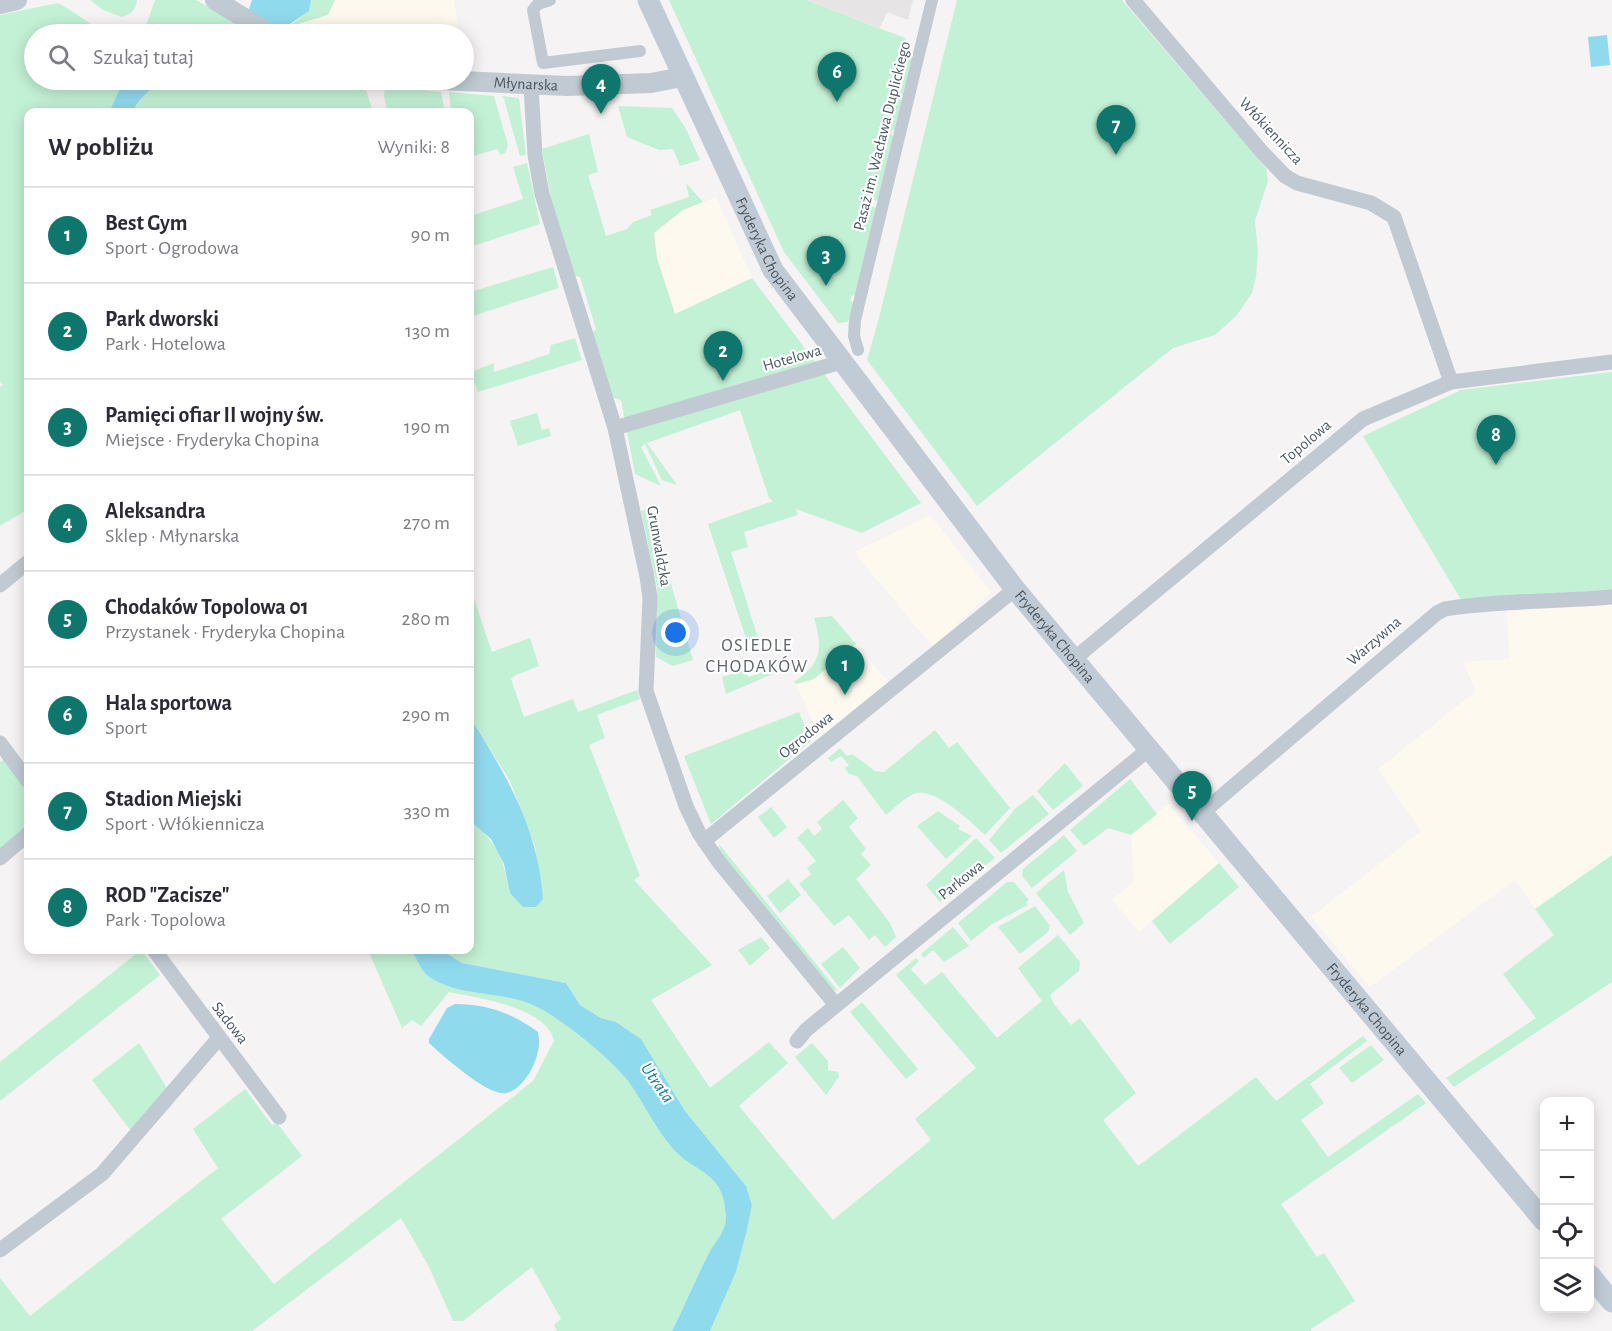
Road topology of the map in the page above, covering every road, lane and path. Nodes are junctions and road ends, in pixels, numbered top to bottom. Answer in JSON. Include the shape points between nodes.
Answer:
{"nodes":[{"id":1,"x":17,"y":0,"type":"edge"},
{"id":2,"x":214,"y":0,"type":"edge"},
{"id":3,"x":550,"y":0,"type":"edge"},
{"id":4,"x":648,"y":0,"type":"edge"},
{"id":5,"x":932,"y":0,"type":"edge"},
{"id":6,"x":1133,"y":0,"type":"edge"},
{"id":7,"x":0,"y":4,"type":"edge"},
{"id":8,"x":254,"y":24,"type":"edge"},
{"id":9,"x":640,"y":51,"type":"dead end"},
{"id":10,"x":682,"y":77,"type":"junction"},
{"id":11,"x":474,"y":82,"type":"edge"},
{"id":12,"x":531,"y":86,"type":"junction"},
{"id":13,"x":850,"y":356,"type":"junction"},
{"id":14,"x":1612,"y":362,"type":"edge"},
{"id":15,"x":1451,"y":382,"type":"junction"},
{"id":16,"x":615,"y":428,"type":"junction"},
{"id":17,"x":24,"y":565,"type":"edge"},
{"id":18,"x":0,"y":585,"type":"edge"},
{"id":19,"x":1015,"y":589,"type":"junction"},
{"id":20,"x":1612,"y":597,"type":"edge"},
{"id":21,"x":1074,"y":659,"type":"junction"},
{"id":22,"x":0,"y":743,"type":"edge"},
{"id":23,"x":1149,"y":749,"type":"junction"},
{"id":24,"x":24,"y":776,"type":"edge"},
{"id":25,"x":1203,"y":813,"type":"junction"},
{"id":26,"x":24,"y":837,"type":"edge"},
{"id":27,"x":704,"y":841,"type":"junction"},
{"id":28,"x":0,"y":858,"type":"edge"},
{"id":29,"x":157,"y":954,"type":"edge"},
{"id":30,"x":836,"y":1005,"type":"junction"},
{"id":31,"x":219,"y":1038,"type":"junction"},
{"id":32,"x":797,"y":1041,"type":"dead end"},
{"id":33,"x":279,"y":1117,"type":"dead end"},
{"id":34,"x":1540,"y":1215,"type":"edge"},
{"id":35,"x":0,"y":1250,"type":"edge"},
{"id":36,"x":1594,"y":1280,"type":"edge"},
{"id":37,"x":1612,"y":1302,"type":"edge"}],
"edges":[{"from":1,"to":7,"type":"street"},
{"from":2,"to":8,"type":"street"},
{"from":3,"to":9,"type":"street","via":[[533,10],[543,63]]},
{"from":4,"to":10,"type":"main road","name":"Fryderyka Chopina"},
{"from":5,"to":13,"type":"street","name":"Pasaż im. Wacława Duplickiego","via":[[855,320]]},
{"from":6,"to":15,"type":"street","name":"Włókiennicza","via":[[1285,176],[1297,183],[1371,203],[1394,217]]},
{"from":10,"to":12,"type":"street","name":"Młynarska","via":[[651,83]]},
{"from":10,"to":13,"type":"main road","name":"Fryderyka Chopina","via":[[765,258]]},
{"from":11,"to":12,"type":"street","name":"Młynarska"},
{"from":12,"to":16,"type":"street","name":"Grunwaldzka","via":[[542,194]]},
{"from":13,"to":16,"type":"street","name":"Hotelowa"},
{"from":13,"to":19,"type":"main road","name":"Fryderyka Chopina"},
{"from":14,"to":15,"type":"street","name":"Topolowa"},
{"from":15,"to":21,"type":"street","name":"Topolowa","via":[[1355,424]]},
{"from":16,"to":27,"type":"street","name":"Grunwaldzka","via":[[649,588],[646,691],[686,806]]},
{"from":17,"to":18,"type":"street"},
{"from":19,"to":21,"type":"main road","name":"Fryderyka Chopina"},
{"from":19,"to":27,"type":"street","name":"Ogrodowa"},
{"from":20,"to":25,"type":"street","name":"Warzywna","via":[[1528,604],[1498,601],[1437,613]]},
{"from":21,"to":23,"type":"main road","name":"Fryderyka Chopina"},
{"from":22,"to":24,"type":"street"},
{"from":23,"to":25,"type":"main road","name":"Fryderyka Chopina"},
{"from":23,"to":30,"type":"street","name":"Parkowa"},
{"from":25,"to":34,"type":"main road","name":"Fryderyka Chopina"},
{"from":26,"to":28,"type":"street"},
{"from":27,"to":30,"type":"street","name":"Grunwaldzka"},
{"from":29,"to":31,"type":"street","name":"Sadowa"},
{"from":30,"to":32,"type":"street","name":"Parkowa"},
{"from":31,"to":33,"type":"street","name":"Sadowa"},
{"from":31,"to":35,"type":"street","via":[[102,1174]]},
{"from":36,"to":37,"type":"main road"}]}
